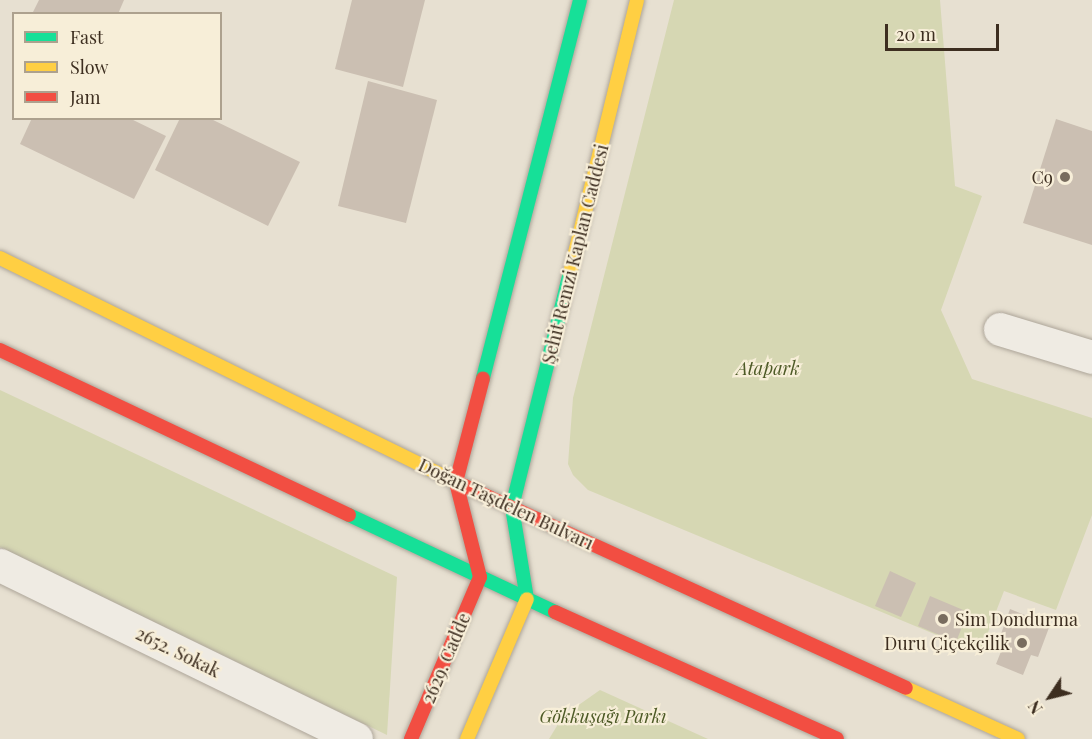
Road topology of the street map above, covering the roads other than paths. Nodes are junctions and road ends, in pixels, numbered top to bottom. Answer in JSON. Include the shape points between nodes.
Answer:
{"nodes":[{"id":1,"x":580,"y":0,"type":"edge"},
{"id":2,"x":637,"y":0,"type":"edge"},
{"id":3,"x":0,"y":258,"type":"edge"},
{"id":4,"x":1000,"y":329,"type":"dead end"},
{"id":5,"x":0,"y":350,"type":"edge"},
{"id":6,"x":1092,"y":357,"type":"edge"},
{"id":7,"x":456,"y":482,"type":"junction"},
{"id":8,"x":512,"y":507,"type":"junction"},
{"id":9,"x":0,"y":565,"type":"edge"},
{"id":10,"x":480,"y":577,"type":"junction"},
{"id":11,"x":527,"y":599,"type":"junction"},
{"id":12,"x":356,"y":739,"type":"edge"},
{"id":13,"x":411,"y":739,"type":"edge"},
{"id":14,"x":467,"y":739,"type":"edge"},
{"id":15,"x":837,"y":739,"type":"edge"},
{"id":16,"x":1018,"y":739,"type":"edge"}],
"edges":[{"from":1,"to":7,"type":"main road"},
{"from":2,"to":8,"type":"main road","name":"Şehit Remzi Kaplan Caddesi"},
{"from":3,"to":7,"type":"main road","name":"Doğan Taşdelen Bulvarı"},
{"from":4,"to":6,"type":"street"},
{"from":5,"to":10,"type":"main road"},
{"from":7,"to":8,"type":"main road","name":"Doğan Taşdelen Bulvarı"},
{"from":7,"to":10,"type":"main road"},
{"from":8,"to":11,"type":"main road"},
{"from":8,"to":16,"type":"main road","name":"Doğan Taşdelen Bulvarı"},
{"from":9,"to":12,"type":"street","name":"2652. Sokak"},
{"from":10,"to":11,"type":"main road"},
{"from":10,"to":13,"type":"main road","name":"2629. Cadde"},
{"from":11,"to":14,"type":"main road"},
{"from":11,"to":15,"type":"main road"}]}
